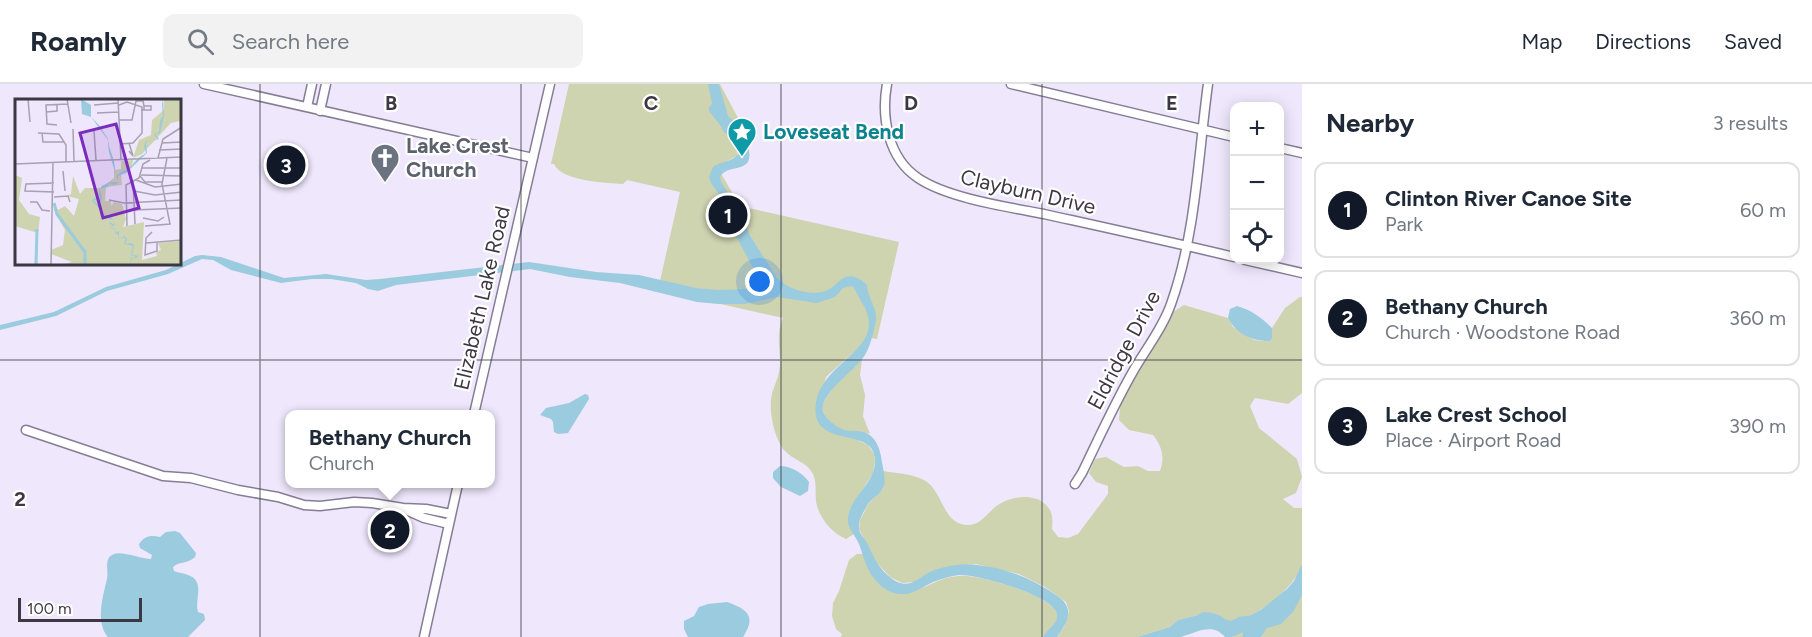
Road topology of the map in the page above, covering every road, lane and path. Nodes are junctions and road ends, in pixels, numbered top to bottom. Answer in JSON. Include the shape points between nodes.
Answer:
{"nodes":[{"id":1,"x":204,"y":84,"type":"edge"},
{"id":2,"x":312,"y":84,"type":"edge"},
{"id":3,"x":326,"y":84,"type":"edge"},
{"id":4,"x":550,"y":84,"type":"edge"},
{"id":5,"x":887,"y":84,"type":"edge"},
{"id":6,"x":1011,"y":84,"type":"edge"},
{"id":7,"x":1208,"y":84,"type":"edge"},
{"id":8,"x":1037,"y":87,"type":"edge"},
{"id":9,"x":307,"y":107,"type":"junction"},
{"id":10,"x":320,"y":111,"type":"junction"},
{"id":11,"x":1202,"y":129,"type":"junction"},
{"id":12,"x":1230,"y":136,"type":"edge"},
{"id":13,"x":1284,"y":149,"type":"edge"},
{"id":14,"x":1302,"y":153,"type":"edge"},
{"id":15,"x":533,"y":158,"type":"junction"},
{"id":16,"x":1186,"y":246,"type":"junction"},
{"id":17,"x":1230,"y":256,"type":"edge"},
{"id":18,"x":1263,"y":264,"type":"edge"},
{"id":19,"x":1302,"y":273,"type":"edge"},
{"id":20,"x":475,"y":410,"type":"edge"},
{"id":21,"x":26,"y":430,"type":"dead end"},
{"id":22,"x":1075,"y":484,"type":"dead end"},
{"id":23,"x":457,"y":488,"type":"edge"},
{"id":24,"x":450,"y":519,"type":"junction"},
{"id":25,"x":424,"y":637,"type":"edge"}],
"edges":[{"from":1,"to":9,"type":"street"},
{"from":2,"to":9,"type":"street"},
{"from":3,"to":10,"type":"street"},
{"from":4,"to":15,"type":"street","name":"Elizabeth Lake Road"},
{"from":5,"to":16,"type":"street","name":"Clayburn Drive","via":[[885,114],[893,149],[916,177],[936,188]]},
{"from":6,"to":8,"type":"street"},
{"from":7,"to":11,"type":"street","name":"Eldridge Drive"},
{"from":8,"to":11,"type":"street"},
{"from":9,"to":10,"type":"street"},
{"from":10,"to":15,"type":"street"},
{"from":11,"to":12,"type":"street"},
{"from":11,"to":16,"type":"street","name":"Eldridge Drive"},
{"from":13,"to":14,"type":"street"},
{"from":15,"to":20,"type":"street","name":"Elizabeth Lake Road"},
{"from":16,"to":17,"type":"street","name":"Clayburn Drive"},
{"from":16,"to":22,"type":"street","name":"Eldridge Drive","via":[[1167,315]]},
{"from":18,"to":19,"type":"street"},
{"from":21,"to":24,"type":"street","via":[[163,476],[191,478],[304,505],[389,505],[424,518]]},
{"from":23,"to":24,"type":"street"},
{"from":24,"to":25,"type":"street"}]}
